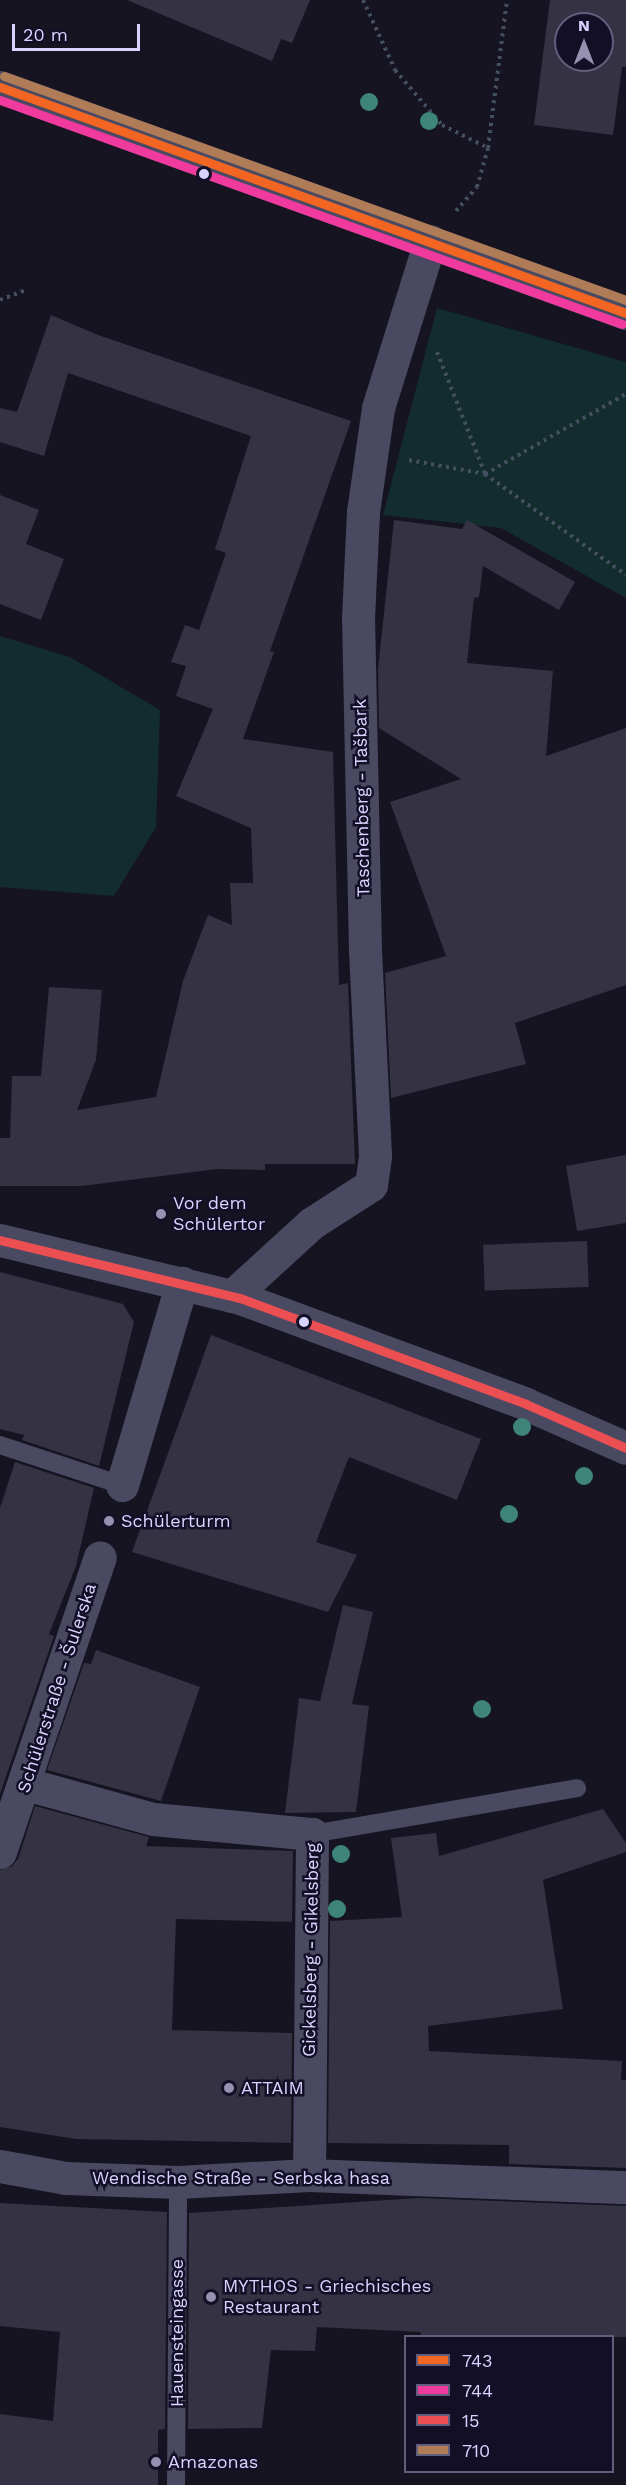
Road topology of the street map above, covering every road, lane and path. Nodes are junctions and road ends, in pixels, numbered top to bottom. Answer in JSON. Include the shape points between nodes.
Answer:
{"nodes":[{"id":1,"x":363,"y":0,"type":"edge"},
{"id":2,"x":507,"y":0,"type":"edge"},
{"id":3,"x":0,"y":87,"type":"edge"},
{"id":4,"x":488,"y":148,"type":"junction"},
{"id":5,"x":430,"y":242,"type":"junction"},
{"id":6,"x":24,"y":291,"type":"dead end"},
{"id":7,"x":0,"y":300,"type":"edge"},
{"id":8,"x":626,"y":313,"type":"edge"},
{"id":9,"x":434,"y":345,"type":"dead end"},
{"id":10,"x":626,"y":394,"type":"edge"},
{"id":11,"x":369,"y":455,"type":"junction"},
{"id":12,"x":485,"y":474,"type":"junction"},
{"id":13,"x":626,"y":575,"type":"edge"},
{"id":14,"x":0,"y":1240,"type":"edge"},
{"id":15,"x":182,"y":1283,"type":"junction"},
{"id":16,"x":232,"y":1296,"type":"junction"},
{"id":17,"x":0,"y":1445,"type":"edge"},
{"id":18,"x":626,"y":1448,"type":"edge"},
{"id":19,"x":120,"y":1491,"type":"joint"},
{"id":20,"x":100,"y":1557,"type":"dead end"},
{"id":21,"x":577,"y":1788,"type":"dead end"},
{"id":22,"x":15,"y":1796,"type":"edge"},
{"id":23,"x":312,"y":1834,"type":"junction"},
{"id":24,"x":0,"y":1852,"type":"edge"},
{"id":25,"x":0,"y":2166,"type":"edge"},
{"id":26,"x":309,"y":2175,"type":"junction"},
{"id":27,"x":178,"y":2182,"type":"junction"},
{"id":28,"x":626,"y":2187,"type":"edge"},
{"id":29,"x":176,"y":2485,"type":"edge"}],
"edges":[{"from":1,"to":4,"type":"path","via":[[395,70],[442,125]]},
{"from":2,"to":4,"type":"path"},
{"from":3,"to":5,"type":"street"},
{"from":4,"to":5,"type":"path","via":[[477,188]]},
{"from":5,"to":8,"type":"street"},
{"from":5,"to":11,"type":"street","name":"Taschenberg - Tašbark","via":[[381,397]]},
{"from":6,"to":7,"type":"path"},
{"from":9,"to":12,"type":"path"},
{"from":10,"to":12,"type":"path"},
{"from":11,"to":12,"type":"path"},
{"from":11,"to":16,"type":"street","name":"Taschenberg - Tašbark","via":[[358,618],[365,950],[375,1155],[371,1185],[312,1223]]},
{"from":12,"to":13,"type":"path"},
{"from":14,"to":15,"type":"street"},
{"from":15,"to":16,"type":"street"},
{"from":15,"to":19,"type":"street"},
{"from":16,"to":18,"type":"street","via":[[526,1404]]},
{"from":17,"to":19,"type":"lane"},
{"from":20,"to":22,"type":"street","name":"Schülerstraße - Šulerska"},
{"from":21,"to":23,"type":"lane","name":"Gickelsberg - Gikelsberg"},
{"from":22,"to":23,"type":"street","name":"Gickelsberg - Gikelsberg","via":[[153,1819]]},
{"from":22,"to":24,"type":"street","name":"Schülerstraße - Šulerska"},
{"from":23,"to":26,"type":"street","name":"Gickelsberg - Gikelsberg"},
{"from":25,"to":27,"type":"street","name":"Wendische Straße - Serbska hasa","via":[[66,2178]]},
{"from":26,"to":27,"type":"street","name":"Wendische Straße - Serbska hasa"},
{"from":26,"to":28,"type":"street","name":"Wendische Straße - Serbska hasa"},
{"from":27,"to":29,"type":"lane","name":"Hauensteingasse"}]}
